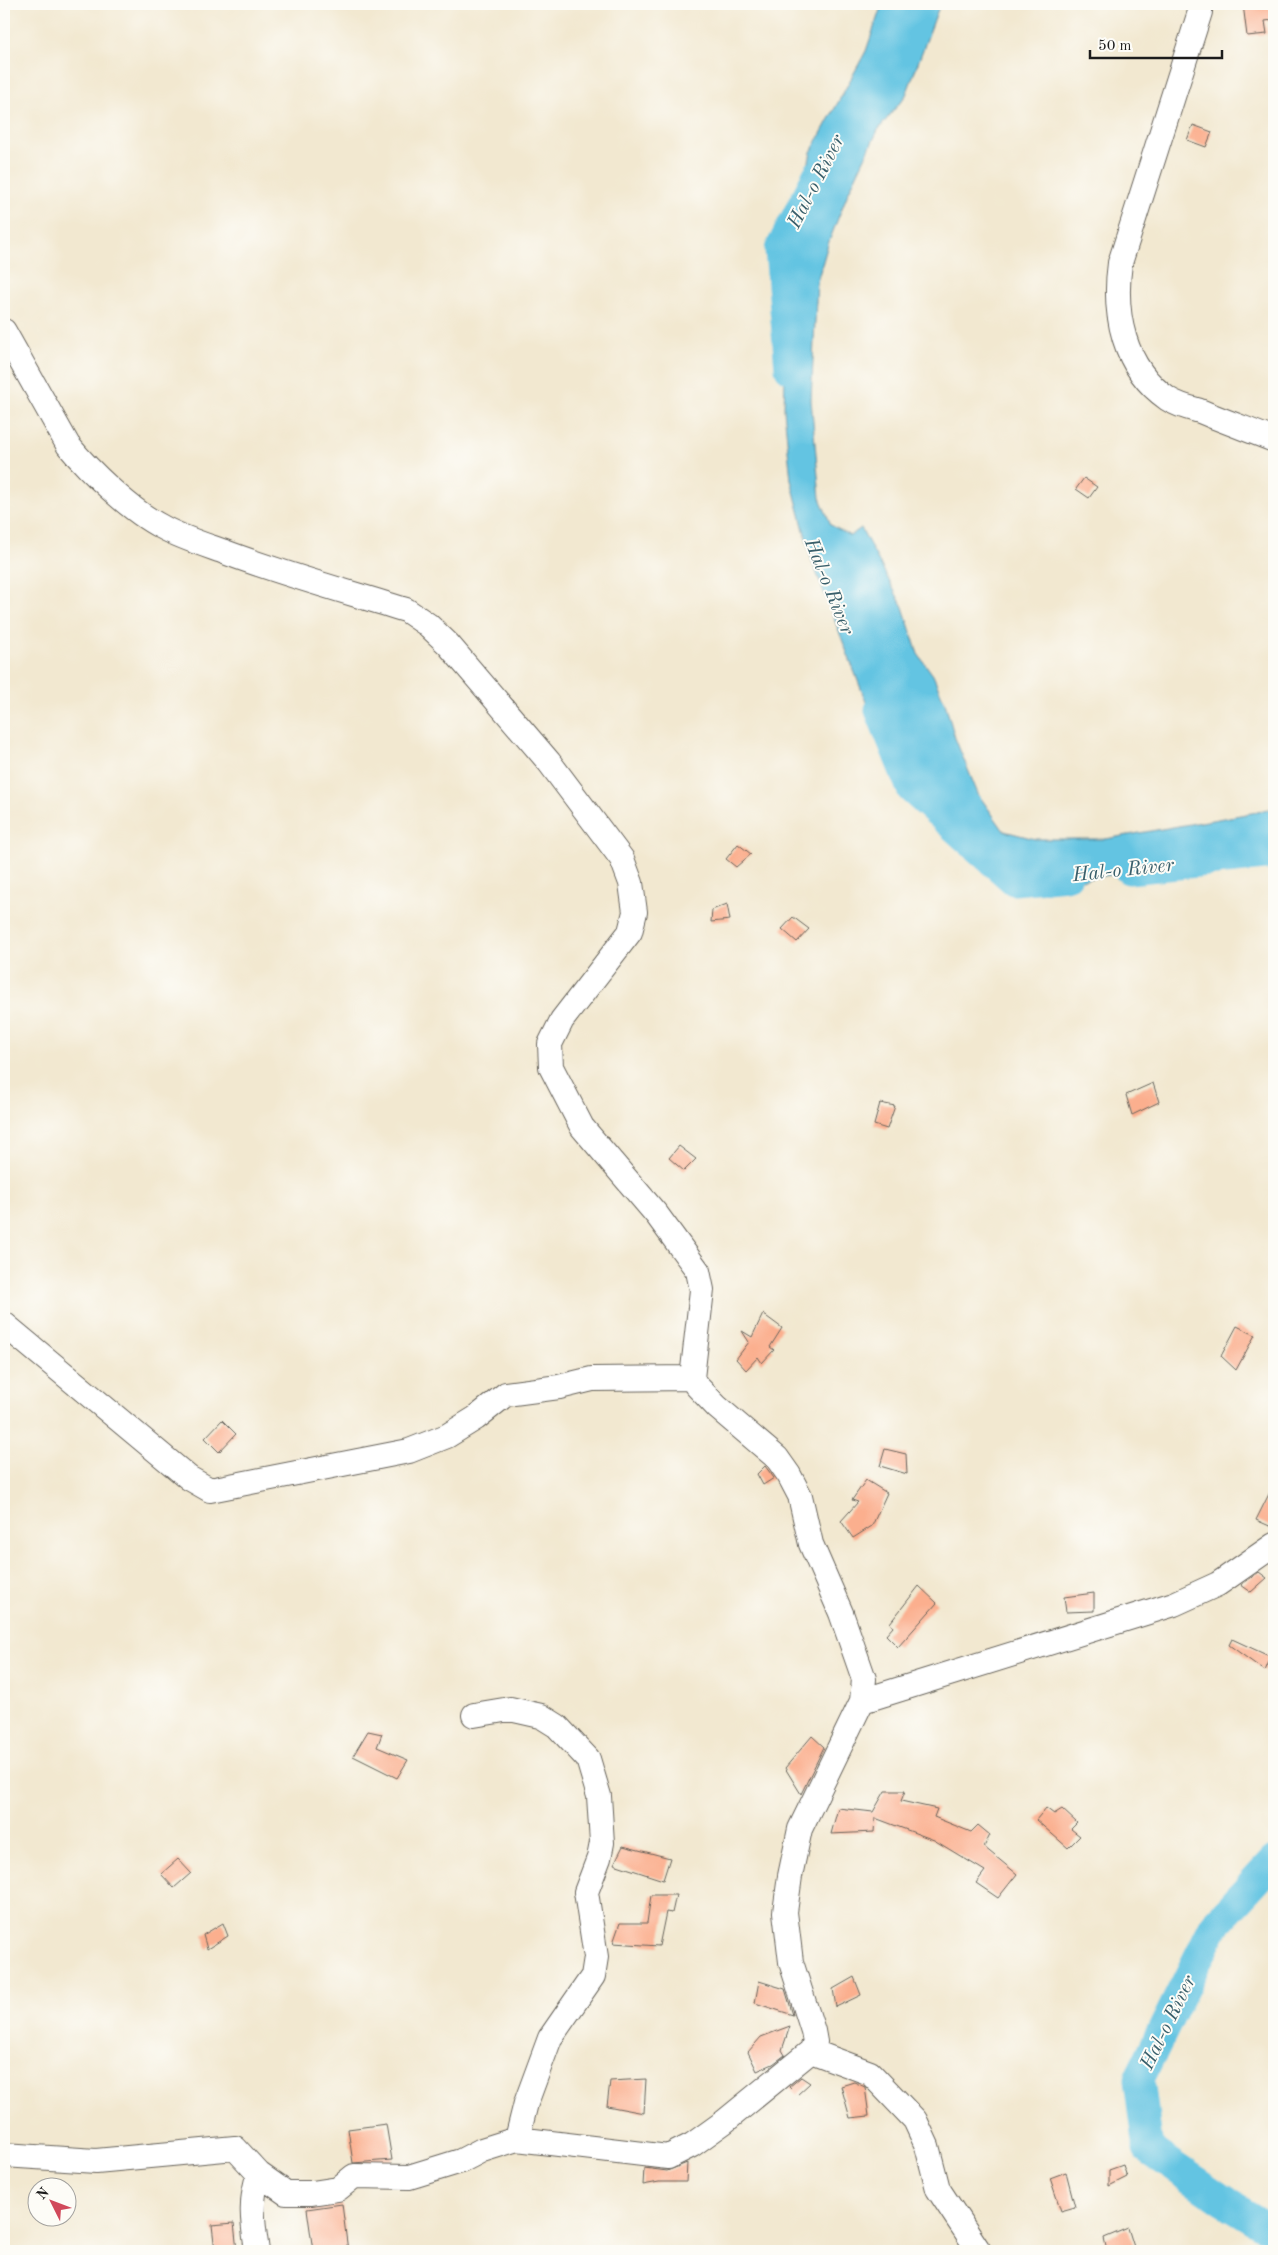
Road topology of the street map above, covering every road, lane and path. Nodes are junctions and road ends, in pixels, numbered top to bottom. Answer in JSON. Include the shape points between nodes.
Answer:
{"nodes":[{"id":1,"x":1200,"y":4,"type":"edge"},
{"id":2,"x":4,"y":331,"type":"edge"},
{"id":3,"x":1274,"y":440,"type":"edge"},
{"id":4,"x":4,"y":1324,"type":"edge"},
{"id":5,"x":692,"y":1378,"type":"junction"},
{"id":6,"x":1274,"y":1545,"type":"edge"},
{"id":7,"x":862,"y":1701,"type":"junction"},
{"id":8,"x":474,"y":1715,"type":"dead end"},
{"id":9,"x":811,"y":2051,"type":"junction"},
{"id":10,"x":517,"y":2140,"type":"junction"},
{"id":11,"x":4,"y":2155,"type":"edge"},
{"id":12,"x":258,"y":2174,"type":"junction"},
{"id":13,"x":257,"y":2251,"type":"edge"},
{"id":14,"x":979,"y":2251,"type":"edge"}],
"edges":[{"from":1,"to":3,"type":"street","via":[[1120,263],[1118,308],[1134,364],[1152,386],[1169,400]]},
{"from":2,"to":5,"type":"street","via":[[68,445],[138,511],[162,528],[248,561],[406,610],[428,625],[544,755],[622,860],[631,883],[636,912],[630,932],[562,1020],[550,1044],[551,1066],[582,1127],[698,1271],[702,1290]]},
{"from":4,"to":5,"type":"street","via":[[189,1478],[210,1490],[409,1451],[447,1436],[506,1394],[592,1379]]},
{"from":5,"to":7,"type":"street","via":[[717,1406],[777,1458],[789,1475],[800,1496],[811,1544],[841,1613],[864,1679]]},
{"from":6,"to":7,"type":"street","via":[[1218,1584],[1174,1604]]},
{"from":7,"to":9,"type":"street","via":[[800,1829],[790,1876],[785,1912],[791,1962],[813,2031],[815,2042]]},
{"from":8,"to":10,"type":"street","via":[[510,1709],[541,1716],[557,1726],[588,1759],[599,1796],[602,1843],[586,1892],[596,1956],[593,1976],[550,2038],[526,2104]]},
{"from":9,"to":10,"type":"street","via":[[724,2122],[692,2145],[668,2157]]},
{"from":9,"to":14,"type":"street","via":[[870,2073],[915,2120],[927,2146],[938,2190]]},
{"from":10,"to":12,"type":"street","via":[[409,2177],[354,2176],[338,2189],[312,2193],[286,2193]]},
{"from":11,"to":12,"type":"street","via":[[96,2161],[234,2148]]},
{"from":12,"to":13,"type":"street","via":[[252,2192],[251,2213]]}]}
